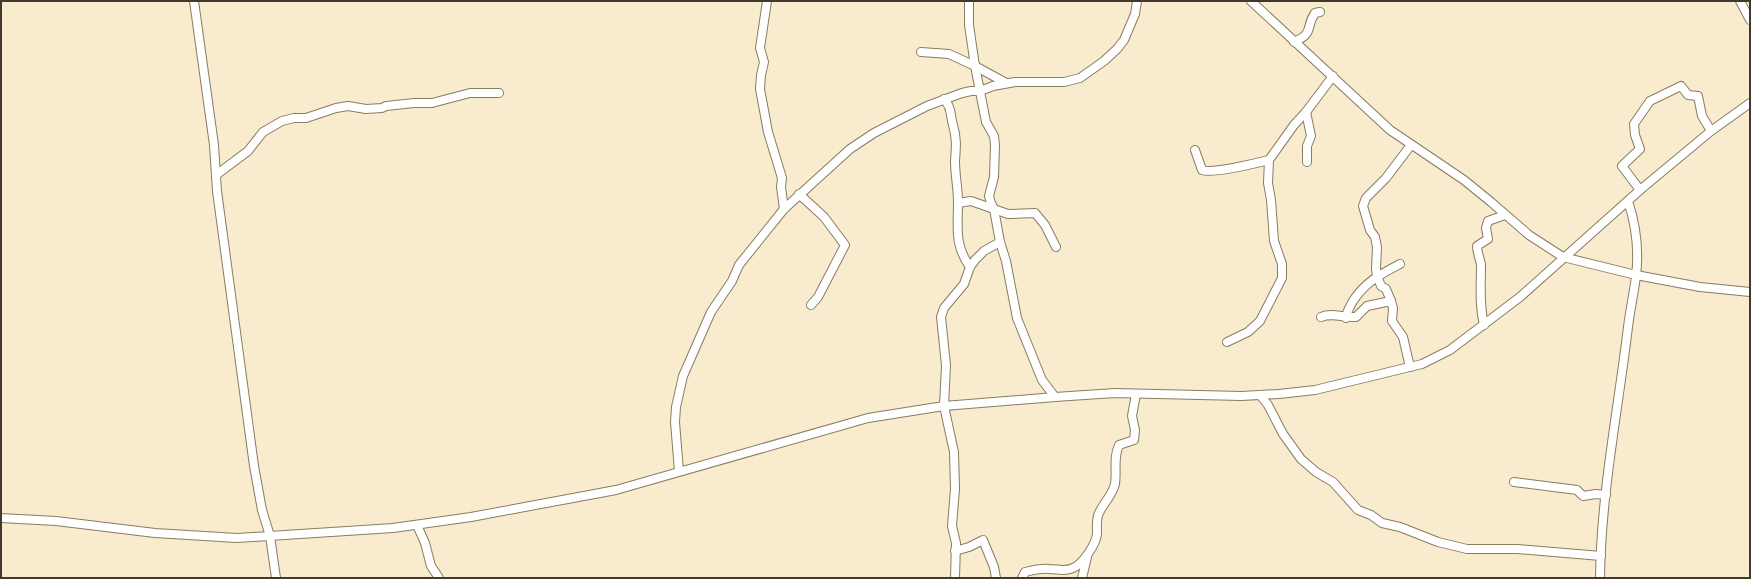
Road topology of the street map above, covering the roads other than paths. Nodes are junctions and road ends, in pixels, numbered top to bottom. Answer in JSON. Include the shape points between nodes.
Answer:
{"nodes":[{"id":1,"x":194,"y":1,"type":"edge"},
{"id":2,"x":767,"y":1,"type":"edge"},
{"id":3,"x":968,"y":1,"type":"edge"},
{"id":4,"x":1137,"y":1,"type":"edge"},
{"id":5,"x":1250,"y":1,"type":"edge"},
{"id":6,"x":1740,"y":1,"type":"edge"},
{"id":7,"x":1320,"y":12,"type":"dead end"},
{"id":8,"x":1750,"y":20,"type":"edge"},
{"id":9,"x":1294,"y":42,"type":"junction"},
{"id":10,"x":921,"y":52,"type":"dead end"},
{"id":11,"x":975,"y":66,"type":"junction"},
{"id":12,"x":1333,"y":76,"type":"junction"},
{"id":13,"x":1006,"y":84,"type":"junction"},
{"id":14,"x":980,"y":91,"type":"junction"},
{"id":15,"x":499,"y":93,"type":"dead end"},
{"id":16,"x":944,"y":99,"type":"junction"},
{"id":17,"x":1750,"y":103,"type":"edge"},
{"id":18,"x":1306,"y":112,"type":"junction"},
{"id":19,"x":1711,"y":130,"type":"junction"},
{"id":20,"x":1411,"y":145,"type":"junction"},
{"id":21,"x":1194,"y":150,"type":"dead end"},
{"id":22,"x":1269,"y":160,"type":"junction"},
{"id":23,"x":1307,"y":162,"type":"dead end"},
{"id":24,"x":216,"y":175,"type":"junction"},
{"id":25,"x":1640,"y":190,"type":"junction"},
{"id":26,"x":799,"y":194,"type":"junction"},
{"id":27,"x":1628,"y":201,"type":"junction"},
{"id":28,"x":958,"y":203,"type":"junction"},
{"id":29,"x":784,"y":209,"type":"junction"},
{"id":30,"x":994,"y":209,"type":"junction"},
{"id":31,"x":1505,"y":215,"type":"junction"},
{"id":32,"x":1000,"y":242,"type":"junction"},
{"id":33,"x":1056,"y":247,"type":"dead end"},
{"id":34,"x":1563,"y":257,"type":"junction"},
{"id":35,"x":1400,"y":264,"type":"dead end"},
{"id":36,"x":970,"y":267,"type":"junction"},
{"id":37,"x":1636,"y":275,"type":"junction"},
{"id":38,"x":1377,"y":276,"type":"junction"},
{"id":39,"x":1750,"y":292,"type":"edge"},
{"id":40,"x":1391,"y":301,"type":"junction"},
{"id":41,"x":811,"y":305,"type":"dead end"},
{"id":42,"x":1321,"y":317,"type":"dead end"},
{"id":43,"x":1346,"y":318,"type":"junction"},
{"id":44,"x":1484,"y":325,"type":"junction"},
{"id":45,"x":1227,"y":342,"type":"dead end"},
{"id":46,"x":1410,"y":367,"type":"junction"},
{"id":47,"x":1136,"y":394,"type":"junction"},
{"id":48,"x":1260,"y":395,"type":"junction"},
{"id":49,"x":1055,"y":397,"type":"junction"},
{"id":50,"x":944,"y":406,"type":"junction"},
{"id":51,"x":679,"y":471,"type":"junction"},
{"id":52,"x":1514,"y":482,"type":"dead end"},
{"id":53,"x":1606,"y":495,"type":"junction"},
{"id":54,"x":1,"y":518,"type":"edge"},
{"id":55,"x":417,"y":525,"type":"junction"},
{"id":56,"x":270,"y":536,"type":"junction"},
{"id":57,"x":955,"y":551,"type":"junction"},
{"id":58,"x":1088,"y":552,"type":"junction"},
{"id":59,"x":1601,"y":556,"type":"junction"},
{"id":60,"x":276,"y":578,"type":"edge"},
{"id":61,"x":439,"y":578,"type":"edge"},
{"id":62,"x":955,"y":578,"type":"edge"},
{"id":63,"x":996,"y":578,"type":"edge"},
{"id":64,"x":1022,"y":578,"type":"edge"},
{"id":65,"x":1082,"y":578,"type":"edge"},
{"id":66,"x":1600,"y":578,"type":"edge"}],
"edges":[{"from":1,"to":24,"type":"street"},
{"from":2,"to":29,"type":"street","via":[[760,48],[764,62],[760,89],[768,132],[782,178]]},
{"from":3,"to":11,"type":"street"},
{"from":4,"to":13,"type":"street","via":[[1135,14],[1117,50],[1080,78],[1064,82]]},
{"from":5,"to":9,"type":"street"},
{"from":6,"to":8,"type":"street"},
{"from":7,"to":9,"type":"street","via":[[1315,13],[1304,38]]},
{"from":9,"to":12,"type":"street"},
{"from":10,"to":11,"type":"street","via":[[949,54]]},
{"from":11,"to":13,"type":"street"},
{"from":11,"to":14,"type":"street"},
{"from":12,"to":18,"type":"street"},
{"from":12,"to":20,"type":"street","via":[[1390,130]]},
{"from":13,"to":14,"type":"street"},
{"from":14,"to":16,"type":"street"},
{"from":14,"to":30,"type":"street","via":[[986,122],[994,136],[994,177],[989,196]]},
{"from":15,"to":24,"type":"street","via":[[470,93],[432,103],[382,108],[348,106],[306,118],[282,121],[263,132],[248,151]]},
{"from":16,"to":26,"type":"street","via":[[863,140]]},
{"from":16,"to":28,"type":"street","via":[[950,108],[956,134]]},
{"from":17,"to":19,"type":"street"},
{"from":18,"to":22,"type":"street"},
{"from":18,"to":23,"type":"street","via":[[1311,136],[1307,146]]},
{"from":19,"to":25,"type":"street"},
{"from":19,"to":25,"type":"street","via":[[1702,116],[1698,96],[1688,95],[1681,86],[1650,101],[1634,124],[1640,149],[1622,166]]},
{"from":20,"to":31,"type":"street","via":[[1464,180]]},
{"from":20,"to":38,"type":"street","via":[[1364,202],[1370,230],[1377,246]]},
{"from":21,"to":22,"type":"street","via":[[1202,170],[1206,172]]},
{"from":22,"to":45,"type":"street","via":[[1268,183],[1274,241],[1282,264],[1282,278],[1260,321],[1248,332]]},
{"from":24,"to":56,"type":"street","via":[[254,466],[262,510]]},
{"from":25,"to":27,"type":"street"},
{"from":26,"to":29,"type":"street"},
{"from":26,"to":41,"type":"street","via":[[824,217],[845,245],[818,297]]},
{"from":27,"to":34,"type":"street"},
{"from":27,"to":37,"type":"street","via":[[1637,244]]},
{"from":28,"to":30,"type":"street","via":[[971,201]]},
{"from":28,"to":36,"type":"street","via":[[956,231]]},
{"from":29,"to":51,"type":"street","via":[[739,265],[732,281],[711,312],[683,376],[675,422],[680,458]]},
{"from":30,"to":32,"type":"street"},
{"from":30,"to":33,"type":"street","via":[[1008,214],[1035,213]]},
{"from":31,"to":34,"type":"street","via":[[1529,235]]},
{"from":31,"to":44,"type":"street","via":[[1488,221],[1488,238],[1477,246]]},
{"from":32,"to":36,"type":"street","via":[[984,251]]},
{"from":32,"to":49,"type":"street","via":[[1009,275],[1016,318],[1042,380]]},
{"from":34,"to":37,"type":"street"},
{"from":34,"to":44,"type":"street","via":[[1520,297]]},
{"from":35,"to":38,"type":"street"},
{"from":36,"to":50,"type":"street","via":[[964,284],[942,310],[946,374]]},
{"from":37,"to":39,"type":"street"},
{"from":37,"to":53,"type":"street"},
{"from":38,"to":40,"type":"street"},
{"from":38,"to":43,"type":"street","via":[[1360,290],[1347,311]]},
{"from":40,"to":43,"type":"street","via":[[1367,306],[1356,317]]},
{"from":40,"to":46,"type":"street","via":[[1392,321],[1403,337]]},
{"from":42,"to":43,"type":"street","via":[[1332,314]]},
{"from":44,"to":46,"type":"street","via":[[1435,358]]},
{"from":46,"to":48,"type":"street","via":[[1315,390]]},
{"from":47,"to":48,"type":"street"},
{"from":47,"to":49,"type":"street"},
{"from":47,"to":58,"type":"street","via":[[1132,416],[1134,440],[1119,445],[1115,453],[1114,484],[1109,499],[1099,513],[1097,535]]},
{"from":48,"to":59,"type":"street","via":[[1301,459],[1332,482],[1358,510],[1382,523],[1467,550],[1517,549]]},
{"from":49,"to":50,"type":"street"},
{"from":50,"to":51,"type":"street","via":[[868,418]]},
{"from":50,"to":57,"type":"street","via":[[954,452],[952,526]]},
{"from":51,"to":55,"type":"street","via":[[616,490]]},
{"from":52,"to":53,"type":"street","via":[[1577,490],[1583,496]]},
{"from":53,"to":59,"type":"street"},
{"from":54,"to":56,"type":"street","via":[[56,521],[177,535],[249,538]]},
{"from":55,"to":56,"type":"street"},
{"from":55,"to":61,"type":"street","via":[[431,566]]},
{"from":56,"to":60,"type":"street"},
{"from":57,"to":62,"type":"street"},
{"from":57,"to":63,"type":"street","via":[[983,540]]},
{"from":58,"to":64,"type":"street","via":[[1074,568],[1025,572]]},
{"from":58,"to":65,"type":"street"},
{"from":59,"to":66,"type":"street"}]}
